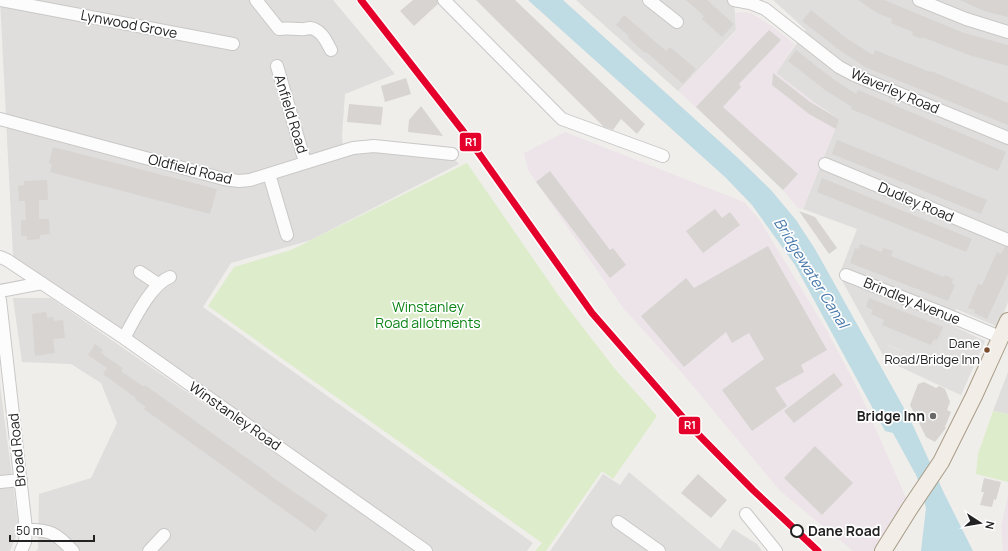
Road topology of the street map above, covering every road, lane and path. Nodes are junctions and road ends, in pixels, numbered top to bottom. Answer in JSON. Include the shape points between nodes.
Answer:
{"nodes":[{"id":1,"x":1,"y":0,"type":"edge"},
{"id":2,"x":256,"y":0,"type":"edge"},
{"id":3,"x":444,"y":0,"type":"edge"},
{"id":4,"x":649,"y":0,"type":"edge"},
{"id":5,"x":734,"y":0,"type":"edge"},
{"id":6,"x":919,"y":0,"type":"edge"},
{"id":7,"x":750,"y":2,"type":"edge"},
{"id":8,"x":677,"y":22,"type":"dead end"},
{"id":9,"x":1008,"y":32,"type":"edge"},
{"id":10,"x":233,"y":44,"type":"dead end"},
{"id":11,"x":331,"y":50,"type":"dead end"},
{"id":12,"x":277,"y":66,"type":"dead end"},
{"id":13,"x":0,"y":119,"type":"edge"},
{"id":14,"x":1008,"y":138,"type":"edge"},
{"id":15,"x":452,"y":154,"type":"dead end"},
{"id":16,"x":663,"y":156,"type":"dead end"},
{"id":17,"x":306,"y":162,"type":"junction"},
{"id":18,"x":825,"y":164,"type":"dead end"},
{"id":19,"x":269,"y":174,"type":"junction"},
{"id":20,"x":288,"y":235,"type":"dead end"},
{"id":21,"x":1008,"y":240,"type":"edge"},
{"id":22,"x":0,"y":257,"type":"edge"},
{"id":23,"x":140,"y":272,"type":"dead end"},
{"id":24,"x":846,"y":275,"type":"dead end"},
{"id":25,"x":170,"y":276,"type":"dead end"},
{"id":26,"x":42,"y":283,"type":"junction"},
{"id":27,"x":158,"y":284,"type":"junction"},
{"id":28,"x":0,"y":291,"type":"edge"},
{"id":29,"x":0,"y":300,"type":"edge"},
{"id":30,"x":1008,"y":321,"type":"edge"},
{"id":31,"x":1000,"y":337,"type":"junction"},
{"id":32,"x":124,"y":338,"type":"junction"},
{"id":33,"x":3,"y":344,"type":"edge"},
{"id":34,"x":21,"y":480,"type":"junction"},
{"id":35,"x":0,"y":482,"type":"edge"},
{"id":36,"x":746,"y":514,"type":"dead end"},
{"id":37,"x":618,"y":522,"type":"dead end"},
{"id":38,"x":26,"y":529,"type":"junction"},
{"id":39,"x":164,"y":535,"type":"dead end"},
{"id":40,"x":20,"y":551,"type":"edge"},
{"id":41,"x":73,"y":551,"type":"edge"},
{"id":42,"x":149,"y":551,"type":"edge"},
{"id":43,"x":426,"y":551,"type":"edge"},
{"id":44,"x":659,"y":551,"type":"edge"},
{"id":45,"x":776,"y":551,"type":"edge"},
{"id":46,"x":883,"y":551,"type":"edge"}],
"edges":[{"from":1,"to":10,"type":"street","name":"Lynwood Grove"},
{"from":2,"to":11,"type":"street","via":[[279,28],[315,30],[323,34]]},
{"from":3,"to":16,"type":"street","via":[[562,119]]},
{"from":4,"to":8,"type":"street"},
{"from":5,"to":7,"type":"street","name":"Waverley Road"},
{"from":6,"to":9,"type":"street"},
{"from":7,"to":14,"type":"street","name":"Waverley Road","via":[[765,9],[854,75]]},
{"from":12,"to":17,"type":"street","name":"Anfield Road"},
{"from":13,"to":19,"type":"street","name":"Oldfield Road","via":[[224,179],[239,181]]},
{"from":15,"to":17,"type":"street","name":"Oldfield Road","via":[[374,146],[353,148]]},
{"from":17,"to":19,"type":"street","name":"Oldfield Road"},
{"from":18,"to":21,"type":"street","name":"Dudley Road"},
{"from":19,"to":20,"type":"street"},
{"from":22,"to":26,"type":"street","name":"Winstanley Road"},
{"from":23,"to":27,"type":"street"},
{"from":24,"to":31,"type":"street","name":"Brindley Avenue"},
{"from":25,"to":27,"type":"street"},
{"from":26,"to":28,"type":"street"},
{"from":26,"to":32,"type":"street","name":"Winstanley Road"},
{"from":27,"to":32,"type":"street"},
{"from":29,"to":33,"type":"street","name":"Broad Road"},
{"from":30,"to":31,"type":"main road"},
{"from":31,"to":46,"type":"main road","via":[[941,462]]},
{"from":32,"to":43,"type":"street","name":"Winstanley Road"},
{"from":33,"to":34,"type":"street","name":"Broad Road"},
{"from":34,"to":35,"type":"street"},
{"from":34,"to":38,"type":"street","name":"Broad Road"},
{"from":36,"to":45,"type":"street"},
{"from":37,"to":44,"type":"street"},
{"from":38,"to":40,"type":"street","name":"Broad Road","via":[[25,542]]},
{"from":38,"to":41,"type":"street","via":[[45,530],[56,534]]},
{"from":39,"to":42,"type":"street"}]}
